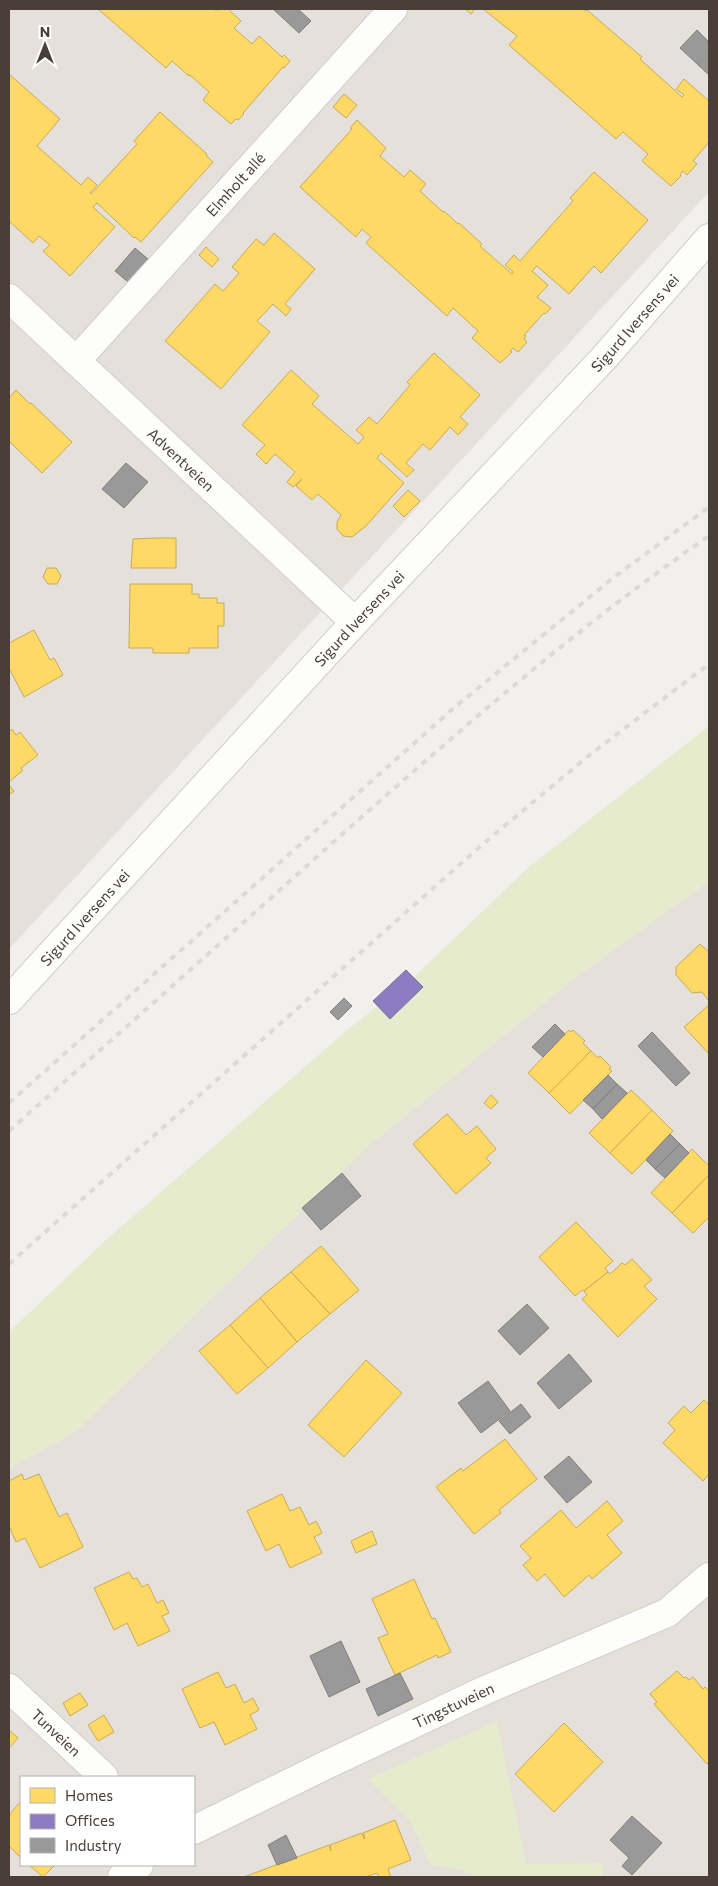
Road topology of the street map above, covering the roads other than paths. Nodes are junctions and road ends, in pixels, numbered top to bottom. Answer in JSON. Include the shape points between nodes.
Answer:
{"nodes":[{"id":1,"x":394,"y":9,"type":"edge"},
{"id":2,"x":709,"y":238,"type":"edge"},
{"id":3,"x":9,"y":298,"type":"edge"},
{"id":4,"x":76,"y":361,"type":"junction"},
{"id":5,"x":355,"y":622,"type":"junction"},
{"id":6,"x":9,"y":1000,"type":"edge"},
{"id":7,"x":709,"y":1577,"type":"edge"},
{"id":8,"x":9,"y":1688,"type":"edge"},
{"id":9,"x":103,"y":1776,"type":"edge"},
{"id":10,"x":195,"y":1830,"type":"edge"},
{"id":11,"x":138,"y":1866,"type":"edge"},
{"id":12,"x":122,"y":1877,"type":"edge"}],
"edges":[{"from":1,"to":4,"type":"street","name":"Elmholt allé"},
{"from":2,"to":5,"type":"street","name":"Sigurd Iversens vei","via":[[603,359]]},
{"from":3,"to":4,"type":"street","name":"Adventveien"},
{"from":4,"to":5,"type":"street","name":"Adventveien"},
{"from":5,"to":6,"type":"street","name":"Sigurd Iversens vei"},
{"from":7,"to":10,"type":"street","name":"Tingstuveien","via":[[667,1613],[484,1690]]},
{"from":8,"to":9,"type":"street","name":"Tunveien"},
{"from":11,"to":12,"type":"street"}]}
